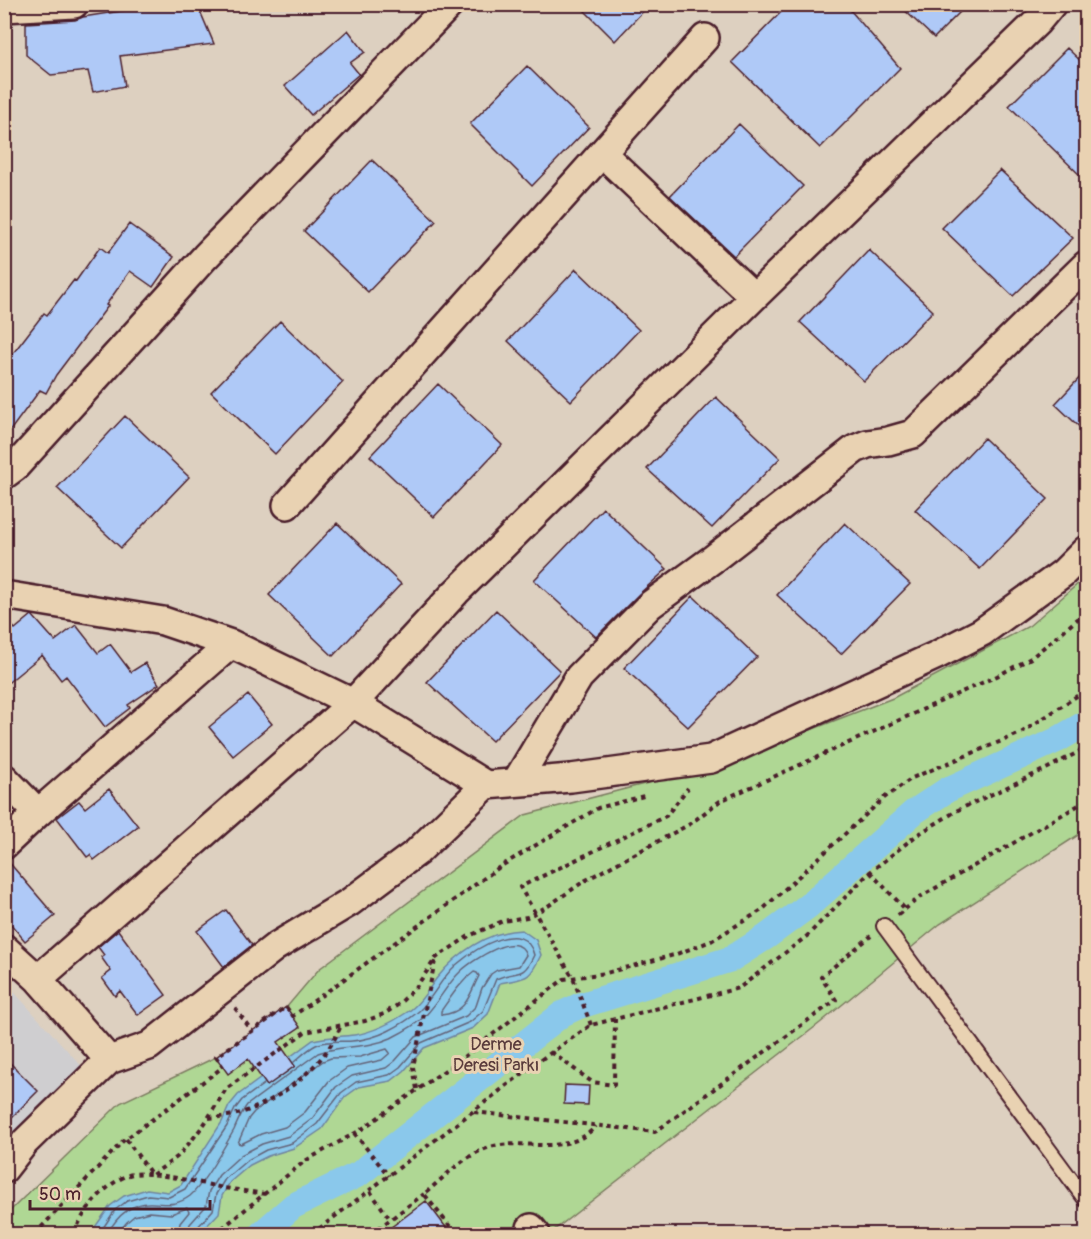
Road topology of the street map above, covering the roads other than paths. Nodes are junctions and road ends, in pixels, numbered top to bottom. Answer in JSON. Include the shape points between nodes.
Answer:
{"nodes":[{"id":1,"x":74,"y":4,"type":"edge"},
{"id":2,"x":450,"y":4,"type":"edge"},
{"id":3,"x":1052,"y":4,"type":"edge"},
{"id":4,"x":4,"y":8,"type":"edge"},
{"id":5,"x":705,"y":38,"type":"dead end"},
{"id":6,"x":602,"y":153,"type":"junction"},
{"id":7,"x":1086,"y":265,"type":"edge"},
{"id":8,"x":753,"y":297,"type":"junction"},
{"id":9,"x":4,"y":476,"type":"edge"},
{"id":10,"x":287,"y":506,"type":"dead end"},
{"id":11,"x":1086,"y":550,"type":"edge"},
{"id":12,"x":4,"y":595,"type":"edge"},
{"id":13,"x":231,"y":644,"type":"junction"},
{"id":14,"x":353,"y":703,"type":"junction"},
{"id":15,"x":4,"y":778,"type":"edge"},
{"id":16,"x":516,"y":782,"type":"junction"},
{"id":17,"x":486,"y":785,"type":"junction"},
{"id":18,"x":38,"y":813,"type":"junction"},
{"id":19,"x":4,"y":845,"type":"edge"},
{"id":20,"x":884,"y":926,"type":"road end"},
{"id":21,"x":4,"y":948,"type":"edge"},
{"id":22,"x":38,"y":979,"type":"junction"},
{"id":23,"x":109,"y":1060,"type":"junction"},
{"id":24,"x":4,"y":1169,"type":"edge"},
{"id":25,"x":1086,"y":1200,"type":"edge"}],
"edges":[{"from":1,"to":4,"type":"street"},
{"from":2,"to":9,"type":"street","via":[[204,257]]},
{"from":3,"to":8,"type":"street"},
{"from":5,"to":6,"type":"street"},
{"from":6,"to":8,"type":"street"},
{"from":6,"to":10,"type":"street"},
{"from":7,"to":16,"type":"street","via":[[913,434],[855,449],[650,605],[579,677]]},
{"from":8,"to":14,"type":"street","via":[[456,591]]},
{"from":11,"to":16,"type":"street","via":[[1063,573],[982,632],[711,759]]},
{"from":12,"to":13,"type":"street","via":[[163,621]]},
{"from":13,"to":14,"type":"street"},
{"from":13,"to":18,"type":"street"},
{"from":14,"to":17,"type":"street"},
{"from":14,"to":22,"type":"street"},
{"from":15,"to":18,"type":"street"},
{"from":16,"to":17,"type":"street"},
{"from":17,"to":23,"type":"street","via":[[417,852],[350,902],[275,947],[149,1046]]},
{"from":18,"to":19,"type":"street"},
{"from":20,"to":25,"type":"lane"},
{"from":21,"to":22,"type":"street"},
{"from":22,"to":23,"type":"street"},
{"from":23,"to":24,"type":"street","via":[[25,1142]]}]}
